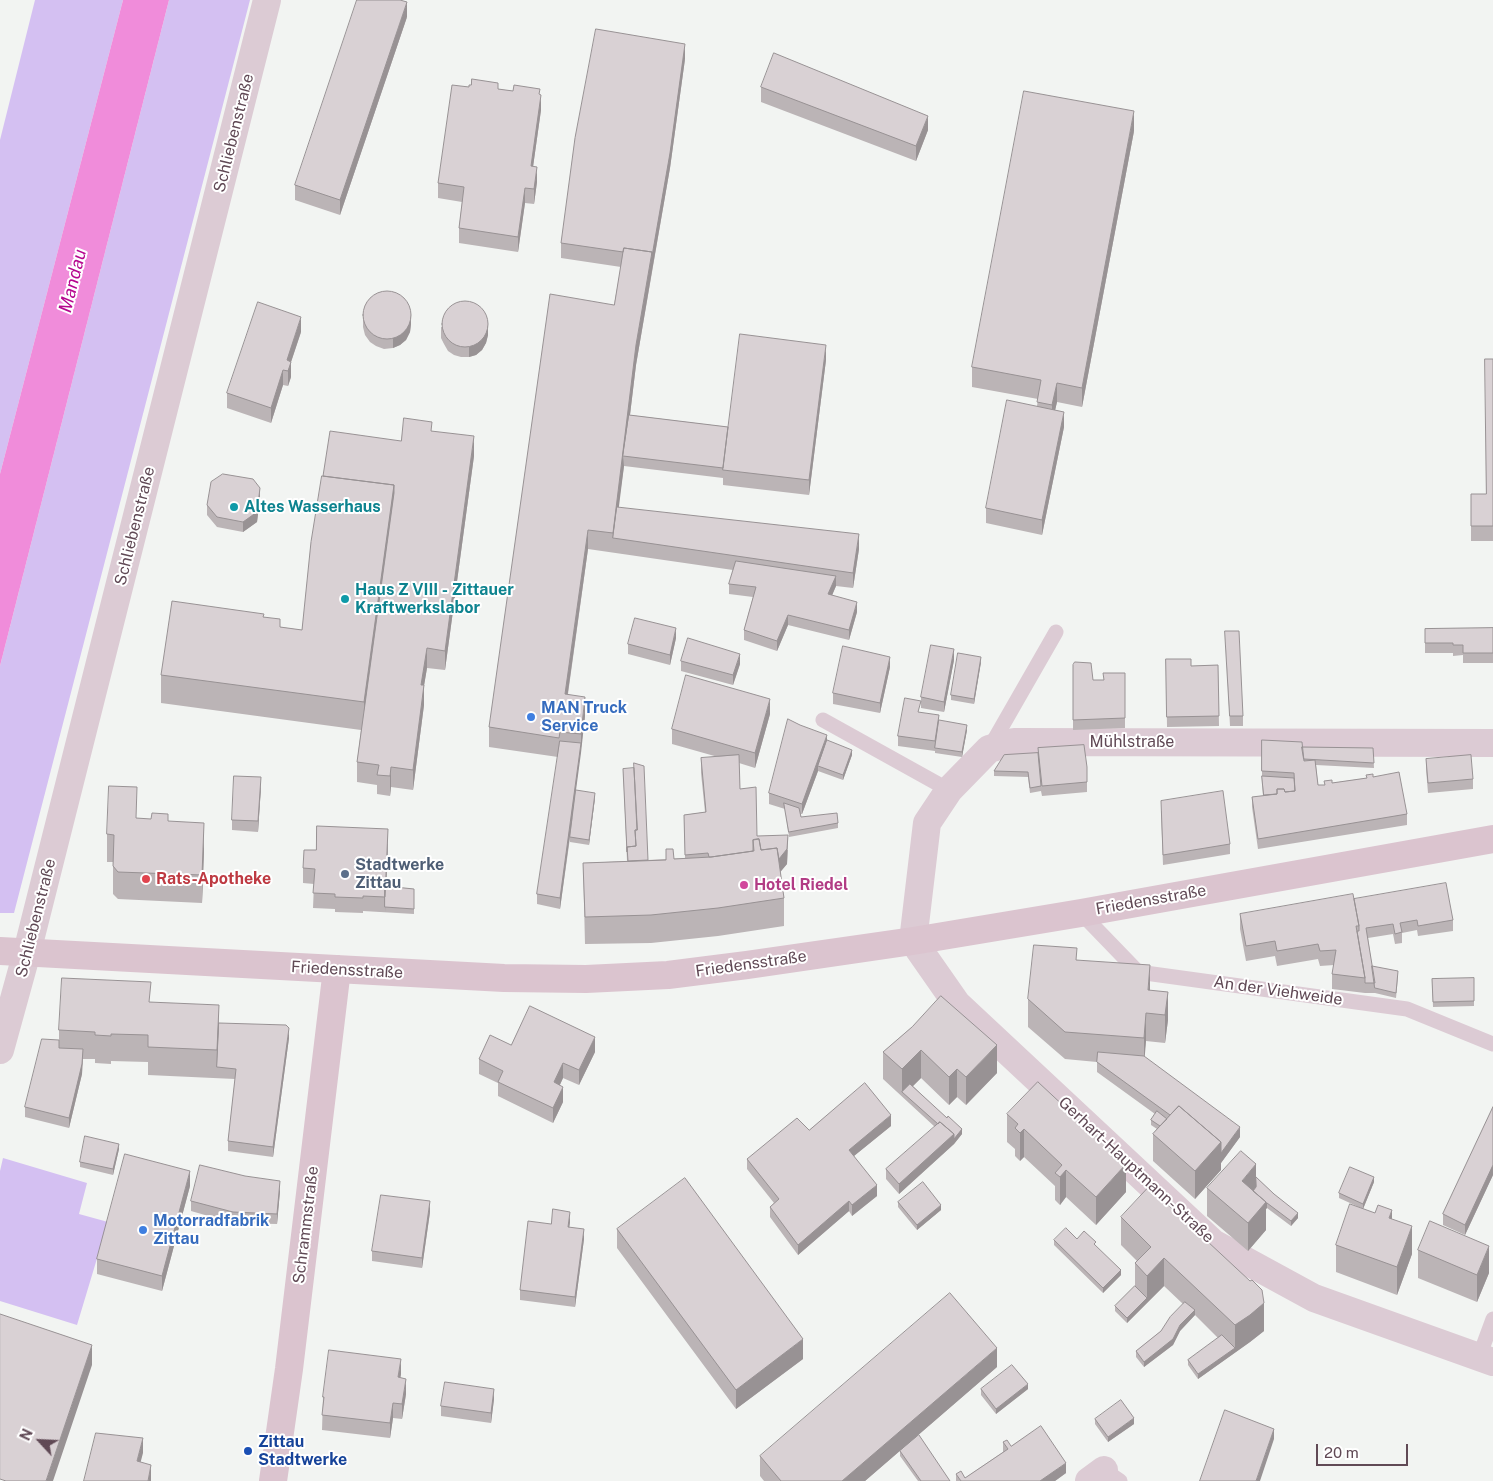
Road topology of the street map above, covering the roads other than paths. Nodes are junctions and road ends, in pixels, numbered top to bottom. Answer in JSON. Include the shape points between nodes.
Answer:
{"nodes":[{"id":1,"x":267,"y":0,"type":"edge"},
{"id":2,"x":1056,"y":632,"type":"dead end"},
{"id":3,"x":823,"y":720,"type":"dead end"},
{"id":4,"x":1493,"y":743,"type":"edge"},
{"id":5,"x":988,"y":749,"type":"junction"},
{"id":6,"x":949,"y":790,"type":"junction"},
{"id":7,"x":1493,"y":839,"type":"edge"},
{"id":8,"x":1081,"y":913,"type":"junction"},
{"id":9,"x":913,"y":942,"type":"junction"},
{"id":10,"x":0,"y":951,"type":"edge"},
{"id":11,"x":27,"y":952,"type":"junction"},
{"id":12,"x":337,"y":970,"type":"junction"},
{"id":13,"x":1493,"y":1044,"type":"edge"},
{"id":14,"x":0,"y":1050,"type":"edge"},
{"id":15,"x":1493,"y":1319,"type":"edge"},
{"id":16,"x":1486,"y":1359,"type":"edge"},
{"id":17,"x":273,"y":1481,"type":"edge"}],
"edges":[{"from":1,"to":11,"type":"street","name":"Schliebenstraße"},
{"from":2,"to":5,"type":"lane"},
{"from":3,"to":6,"type":"lane"},
{"from":4,"to":5,"type":"street","name":"Mühlstraße","via":[[1014,742]]},
{"from":5,"to":6,"type":"street"},
{"from":6,"to":9,"type":"street","via":[[927,823]]},
{"from":7,"to":8,"type":"main road","name":"Friedensstraße"},
{"from":8,"to":9,"type":"main road","name":"Friedensstraße"},
{"from":8,"to":13,"type":"lane","name":"An der Viehweide","via":[[1138,972],[1407,1008]]},
{"from":9,"to":12,"type":"main road","name":"Friedensstraße","via":[[668,975],[586,979]]},
{"from":9,"to":16,"type":"street","name":"Gerhart-Hauptmann-Straße","via":[[957,1004],[1212,1243],[1314,1298]]},
{"from":10,"to":11,"type":"main road","name":"Friedensstraße"},
{"from":11,"to":12,"type":"main road","name":"Friedensstraße"},
{"from":11,"to":14,"type":"street","name":"Schliebenstraße"},
{"from":12,"to":17,"type":"main road","name":"Schrammstraße"},
{"from":15,"to":16,"type":"lane"}]}
